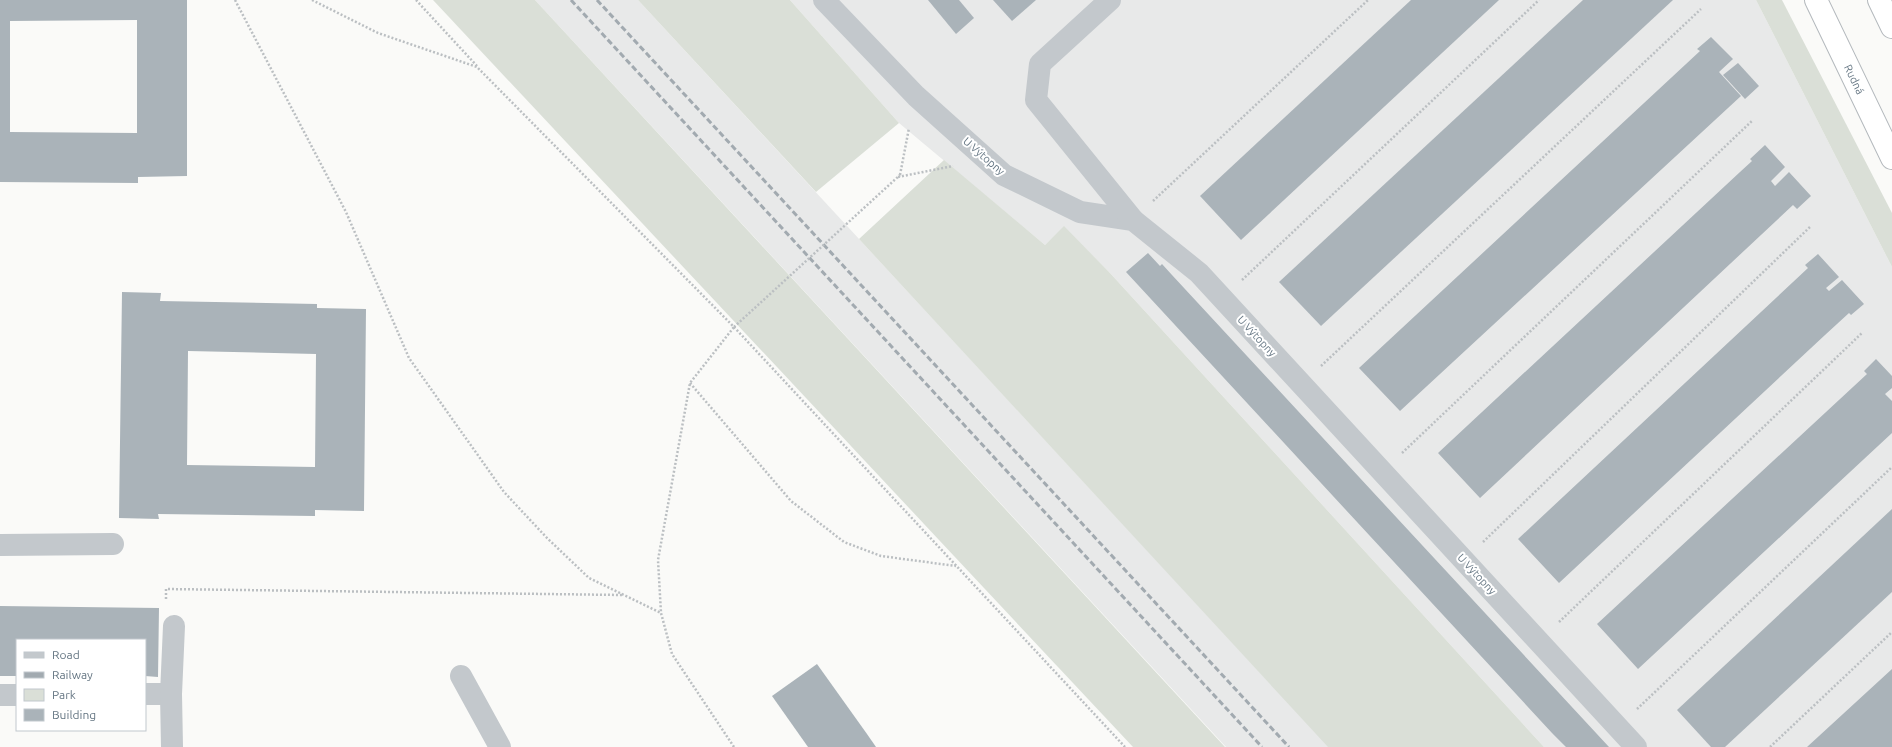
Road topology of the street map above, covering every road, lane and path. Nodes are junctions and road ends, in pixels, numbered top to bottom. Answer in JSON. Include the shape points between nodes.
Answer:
{"nodes":[{"id":1,"x":236,"y":0,"type":"edge"},
{"id":2,"x":312,"y":0,"type":"edge"},
{"id":3,"x":416,"y":0,"type":"edge"},
{"id":4,"x":824,"y":0,"type":"edge"},
{"id":5,"x":1110,"y":0,"type":"edge"},
{"id":6,"x":1368,"y":0,"type":"edge"},
{"id":7,"x":1539,"y":0,"type":"edge"},
{"id":8,"x":1816,"y":0,"type":"edge"},
{"id":9,"x":1879,"y":0,"type":"edge"},
{"id":10,"x":1701,"y":9,"type":"dead end"},
{"id":11,"x":1892,"y":27,"type":"edge"},
{"id":12,"x":477,"y":67,"type":"junction"},
{"id":13,"x":916,"y":96,"type":"junction"},
{"id":14,"x":1753,"y":120,"type":"dead end"},
{"id":15,"x":1892,"y":158,"type":"edge"},
{"id":16,"x":987,"y":159,"type":"junction"},
{"id":17,"x":899,"y":176,"type":"junction"},
{"id":18,"x":1133,"y":220,"type":"junction"},
{"id":19,"x":1811,"y":226,"type":"dead end"},
{"id":20,"x":1223,"y":298,"type":"junction"},
{"id":21,"x":734,"y":327,"type":"junction"},
{"id":22,"x":1862,"y":333,"type":"dead end"},
{"id":23,"x":690,"y":383,"type":"junction"},
{"id":24,"x":1302,"y":384,"type":"junction"},
{"id":25,"x":1892,"y":467,"type":"edge"},
{"id":26,"x":1382,"y":472,"type":"junction"},
{"id":27,"x":113,"y":544,"type":"dead end"},
{"id":28,"x":0,"y":545,"type":"edge"},
{"id":29,"x":1464,"y":560,"type":"junction"},
{"id":30,"x":956,"y":566,"type":"junction"},
{"id":31,"x":624,"y":594,"type":"junction"},
{"id":32,"x":661,"y":613,"type":"junction"},
{"id":33,"x":174,"y":626,"type":"joint"},
{"id":34,"x":1892,"y":632,"type":"edge"},
{"id":35,"x":1539,"y":642,"type":"junction"},
{"id":36,"x":461,"y":676,"type":"dead end"},
{"id":37,"x":146,"y":694,"type":"edge"},
{"id":38,"x":171,"y":694,"type":"junction"},
{"id":39,"x":0,"y":695,"type":"edge"},
{"id":40,"x":16,"y":695,"type":"edge"},
{"id":41,"x":1618,"y":727,"type":"junction"},
{"id":42,"x":172,"y":747,"type":"edge"},
{"id":43,"x":500,"y":747,"type":"edge"},
{"id":44,"x":734,"y":747,"type":"edge"},
{"id":45,"x":1125,"y":747,"type":"edge"},
{"id":46,"x":1636,"y":747,"type":"edge"},
{"id":47,"x":1770,"y":747,"type":"edge"}],
"edges":[{"from":1,"to":31,"type":"path","via":[[346,212],[409,358],[504,492],[589,578]]},
{"from":2,"to":12,"type":"path","via":[[378,33]]},
{"from":3,"to":12,"type":"path"},
{"from":4,"to":13,"type":"street","name":"U Výtopny"},
{"from":5,"to":18,"type":"street","via":[[1040,64],[1036,100]]},
{"from":6,"to":18,"type":"path"},
{"from":7,"to":20,"type":"path"},
{"from":8,"to":15,"type":"highway","name":"Rudná"},
{"from":9,"to":11,"type":"highway"},
{"from":10,"to":24,"type":"path"},
{"from":12,"to":21,"type":"path"},
{"from":13,"to":16,"type":"street","name":"U Výtopny"},
{"from":13,"to":17,"type":"path"},
{"from":14,"to":26,"type":"path"},
{"from":16,"to":17,"type":"path"},
{"from":16,"to":18,"type":"street","name":"U Výtopny","via":[[1004,175],[1080,212]]},
{"from":17,"to":21,"type":"path","bridge":true},
{"from":18,"to":20,"type":"street","name":"U Výtopny","via":[[1199,273]]},
{"from":19,"to":29,"type":"path"},
{"from":20,"to":24,"type":"street","name":"U Výtopny"},
{"from":21,"to":23,"type":"path"},
{"from":21,"to":30,"type":"path"},
{"from":22,"to":35,"type":"path"},
{"from":23,"to":30,"type":"path","via":[[791,501],[844,542],[881,556]]},
{"from":23,"to":32,"type":"path","via":[[658,560]]},
{"from":24,"to":26,"type":"street","name":"U Výtopny"},
{"from":25,"to":41,"type":"path"},
{"from":26,"to":29,"type":"street","name":"U Výtopny"},
{"from":27,"to":28,"type":"street"},
{"from":29,"to":35,"type":"street","name":"U Výtopny"},
{"from":30,"to":45,"type":"path"},
{"from":31,"to":32,"type":"path"},
{"from":31,"to":33,"type":"path","via":[[166,590],[167,621]]},
{"from":32,"to":44,"type":"path","via":[[672,654]]},
{"from":33,"to":38,"type":"street"},
{"from":34,"to":47,"type":"path"},
{"from":35,"to":41,"type":"street","name":"U Výtopny"},
{"from":36,"to":43,"type":"street"},
{"from":37,"to":38,"type":"street"},
{"from":38,"to":42,"type":"street"},
{"from":39,"to":40,"type":"street"},
{"from":41,"to":46,"type":"street","name":"U Výtopny"}]}
